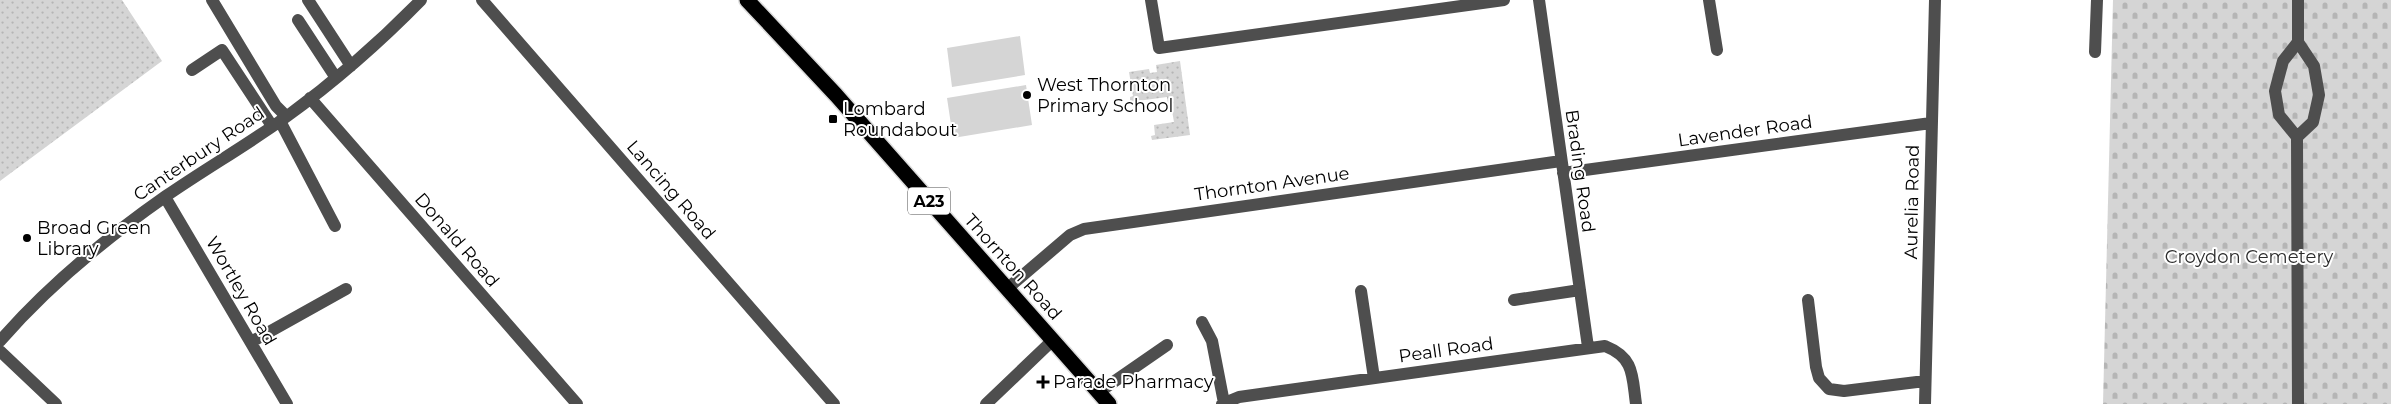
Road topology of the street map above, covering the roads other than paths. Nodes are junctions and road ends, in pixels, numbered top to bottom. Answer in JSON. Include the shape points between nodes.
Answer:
{"nodes":[{"id":1,"x":212,"y":0,"type":"edge"},
{"id":2,"x":308,"y":0,"type":"edge"},
{"id":3,"x":421,"y":0,"type":"edge"},
{"id":4,"x":482,"y":0,"type":"edge"},
{"id":5,"x":747,"y":0,"type":"edge"},
{"id":6,"x":1150,"y":0,"type":"edge"},
{"id":7,"x":1504,"y":0,"type":"edge"},
{"id":8,"x":1539,"y":0,"type":"edge"},
{"id":9,"x":1709,"y":0,"type":"edge"},
{"id":10,"x":1935,"y":0,"type":"edge"},
{"id":11,"x":2098,"y":0,"type":"edge"},
{"id":12,"x":2298,"y":0,"type":"edge"},
{"id":13,"x":298,"y":20,"type":"dead end"},
{"id":14,"x":2298,"y":42,"type":"junction"},
{"id":15,"x":1717,"y":50,"type":"dead end"},
{"id":16,"x":2095,"y":52,"type":"dead end"},
{"id":17,"x":350,"y":66,"type":"junction"},
{"id":18,"x":192,"y":70,"type":"dead end"},
{"id":19,"x":336,"y":78,"type":"junction"},
{"id":20,"x":310,"y":98,"type":"junction"},
{"id":21,"x":279,"y":121,"type":"junction"},
{"id":22,"x":1932,"y":123,"type":"junction"},
{"id":23,"x":2297,"y":137,"type":"junction"},
{"id":24,"x":1562,"y":167,"type":"junction"},
{"id":25,"x":165,"y":197,"type":"junction"},
{"id":26,"x":335,"y":226,"type":"dead end"},
{"id":27,"x":1008,"y":288,"type":"junction"},
{"id":28,"x":346,"y":289,"type":"dead end"},
{"id":29,"x":1580,"y":290,"type":"junction"},
{"id":30,"x":1361,"y":291,"type":"dead end"},
{"id":31,"x":1514,"y":300,"type":"dead end"},
{"id":32,"x":1808,"y":300,"type":"dead end"},
{"id":33,"x":1202,"y":322,"type":"dead end"},
{"id":34,"x":1053,"y":340,"type":"junction"},
{"id":35,"x":0,"y":341,"type":"edge"},
{"id":36,"x":251,"y":342,"type":"junction"},
{"id":37,"x":1167,"y":345,"type":"dead end"},
{"id":38,"x":1588,"y":347,"type":"junction"},
{"id":39,"x":0,"y":351,"type":"edge"},
{"id":40,"x":1374,"y":378,"type":"junction"},
{"id":41,"x":1925,"y":382,"type":"junction"},
{"id":42,"x":1099,"y":392,"type":"junction"},
{"id":43,"x":56,"y":404,"type":"edge"},
{"id":44,"x":287,"y":404,"type":"edge"},
{"id":45,"x":577,"y":404,"type":"edge"},
{"id":46,"x":834,"y":404,"type":"edge"},
{"id":47,"x":986,"y":404,"type":"edge"},
{"id":48,"x":1109,"y":404,"type":"edge"},
{"id":49,"x":1223,"y":404,"type":"edge"},
{"id":50,"x":1636,"y":404,"type":"edge"},
{"id":51,"x":1925,"y":404,"type":"edge"},
{"id":52,"x":2298,"y":404,"type":"edge"}],
"edges":[{"from":1,"to":21,"type":"street","via":[[276,106]]},
{"from":2,"to":17,"type":"street"},
{"from":3,"to":17,"type":"street","name":"Canterbury Road"},
{"from":4,"to":46,"type":"street","name":"Lancing Road"},
{"from":5,"to":27,"type":"highway","name":"Thornton Road","number":"A23"},
{"from":6,"to":7,"type":"street","via":[[1159,48]]},
{"from":8,"to":24,"type":"street","name":"Brading Road"},
{"from":9,"to":15,"type":"street"},
{"from":10,"to":22,"type":"street","name":"Aurelia Road"},
{"from":11,"to":16,"type":"street"},
{"from":12,"to":14,"type":"street"},
{"from":13,"to":19,"type":"street"},
{"from":14,"to":23,"type":"street","via":[[2314,66],[2319,94],[2313,122]]},
{"from":14,"to":23,"type":"street","via":[[2283,61],[2275,91],[2279,115]]},
{"from":17,"to":19,"type":"street","name":"Canterbury Road"},
{"from":18,"to":21,"type":"street","via":[[222,50]]},
{"from":19,"to":20,"type":"street","name":"Canterbury Road"},
{"from":20,"to":21,"type":"street","name":"Canterbury Road"},
{"from":20,"to":45,"type":"street","name":"Donald Road"},
{"from":21,"to":25,"type":"street","name":"Canterbury Road"},
{"from":21,"to":26,"type":"street"},
{"from":22,"to":24,"type":"street","name":"Lavender Road"},
{"from":22,"to":41,"type":"street","name":"Aurelia Road"},
{"from":23,"to":52,"type":"street"},
{"from":24,"to":27,"type":"street","name":"Thornton Avenue","via":[[1084,228],[1070,235]]},
{"from":24,"to":29,"type":"street","name":"Brading Road"},
{"from":25,"to":35,"type":"street","name":"Canterbury Road","via":[[83,260]]},
{"from":25,"to":36,"type":"street","name":"Wortley Road"},
{"from":27,"to":34,"type":"highway","name":"Thornton Road","number":"A23"},
{"from":28,"to":36,"type":"street"},
{"from":29,"to":31,"type":"street"},
{"from":29,"to":38,"type":"street","name":"Brading Road"},
{"from":30,"to":40,"type":"street"},
{"from":32,"to":41,"type":"street","via":[[1818,378],[1829,389]]},
{"from":33,"to":49,"type":"street","via":[[1212,341]]},
{"from":34,"to":42,"type":"highway","name":"Thornton Road","number":"A23"},
{"from":34,"to":47,"type":"street"},
{"from":36,"to":44,"type":"street","name":"Wortley Road"},
{"from":37,"to":42,"type":"street"},
{"from":38,"to":40,"type":"street","name":"Peall Road"},
{"from":38,"to":50,"type":"street","name":"Peall Road","via":[[1605,346],[1625,358],[1632,370]]},
{"from":39,"to":43,"type":"street"},
{"from":40,"to":49,"type":"street","name":"Peall Road","via":[[1239,397]]},
{"from":41,"to":51,"type":"street","name":"Aurelia Road"},
{"from":42,"to":48,"type":"highway","name":"Thornton Road","number":"A23"}]}
